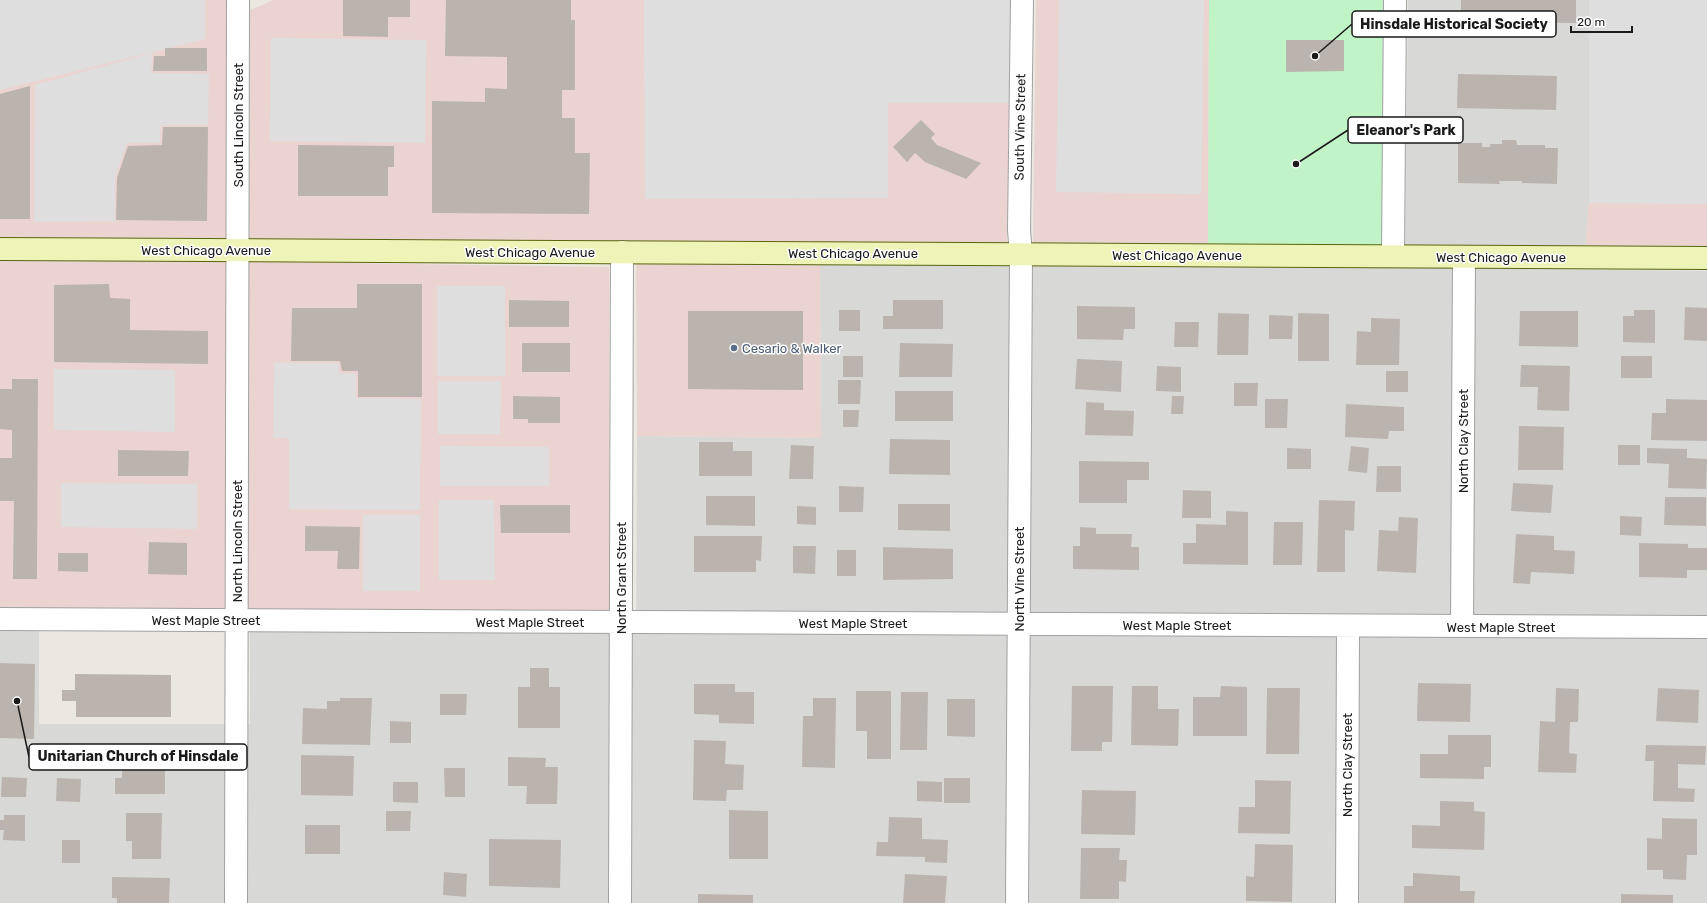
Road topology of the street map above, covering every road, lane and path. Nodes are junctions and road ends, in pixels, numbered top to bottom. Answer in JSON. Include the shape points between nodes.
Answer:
{"nodes":[{"id":1,"x":1022,"y":0,"type":"edge"},
{"id":2,"x":1395,"y":0,"type":"edge"},
{"id":3,"x":242,"y":1,"type":"edge"},
{"id":4,"x":0,"y":249,"type":"edge"},
{"id":5,"x":238,"y":250,"type":"junction"},
{"id":6,"x":622,"y":252,"type":"junction"},
{"id":7,"x":1021,"y":254,"type":"junction"},
{"id":8,"x":1394,"y":256,"type":"junction"},
{"id":9,"x":1464,"y":257,"type":"junction"},
{"id":10,"x":1707,"y":258,"type":"edge"},
{"id":11,"x":0,"y":620,"type":"edge"},
{"id":12,"x":237,"y":620,"type":"junction"},
{"id":13,"x":621,"y":622,"type":"junction"},
{"id":14,"x":1019,"y":624,"type":"junction"},
{"id":15,"x":1348,"y":626,"type":"junction"},
{"id":16,"x":1462,"y":626,"type":"junction"},
{"id":17,"x":1707,"y":627,"type":"edge"},
{"id":18,"x":236,"y":903,"type":"edge"},
{"id":19,"x":620,"y":903,"type":"edge"},
{"id":20,"x":1018,"y":903,"type":"edge"},
{"id":21,"x":1347,"y":903,"type":"edge"}],
"edges":[{"from":1,"to":7,"type":"street","name":"South Vine Street","via":[[1019,230]]},
{"from":2,"to":8,"type":"street"},
{"from":3,"to":5,"type":"street","name":"South Lincoln Street"},
{"from":4,"to":5,"type":"main road","name":"West Chicago Avenue"},
{"from":5,"to":6,"type":"main road","name":"West Chicago Avenue"},
{"from":5,"to":12,"type":"street","name":"North Lincoln Street"},
{"from":6,"to":7,"type":"main road","name":"West Chicago Avenue"},
{"from":6,"to":13,"type":"street","name":"North Grant Street"},
{"from":7,"to":8,"type":"main road","name":"West Chicago Avenue"},
{"from":7,"to":14,"type":"street","name":"North Vine Street"},
{"from":8,"to":9,"type":"main road","name":"West Chicago Avenue"},
{"from":9,"to":10,"type":"main road","name":"West Chicago Avenue"},
{"from":9,"to":16,"type":"street","name":"North Clay Street"},
{"from":11,"to":12,"type":"street","name":"West Maple Street"},
{"from":12,"to":13,"type":"street","name":"West Maple Street"},
{"from":12,"to":18,"type":"street","name":"North Lincoln Street"},
{"from":13,"to":14,"type":"street","name":"West Maple Street"},
{"from":13,"to":19,"type":"street","name":"North Grant Street"},
{"from":14,"to":15,"type":"street","name":"West Maple Street"},
{"from":14,"to":20,"type":"street","name":"North Vine Street"},
{"from":15,"to":16,"type":"street","name":"West Maple Street"},
{"from":15,"to":21,"type":"street","name":"North Clay Street"},
{"from":16,"to":17,"type":"street","name":"West Maple Street"}]}
